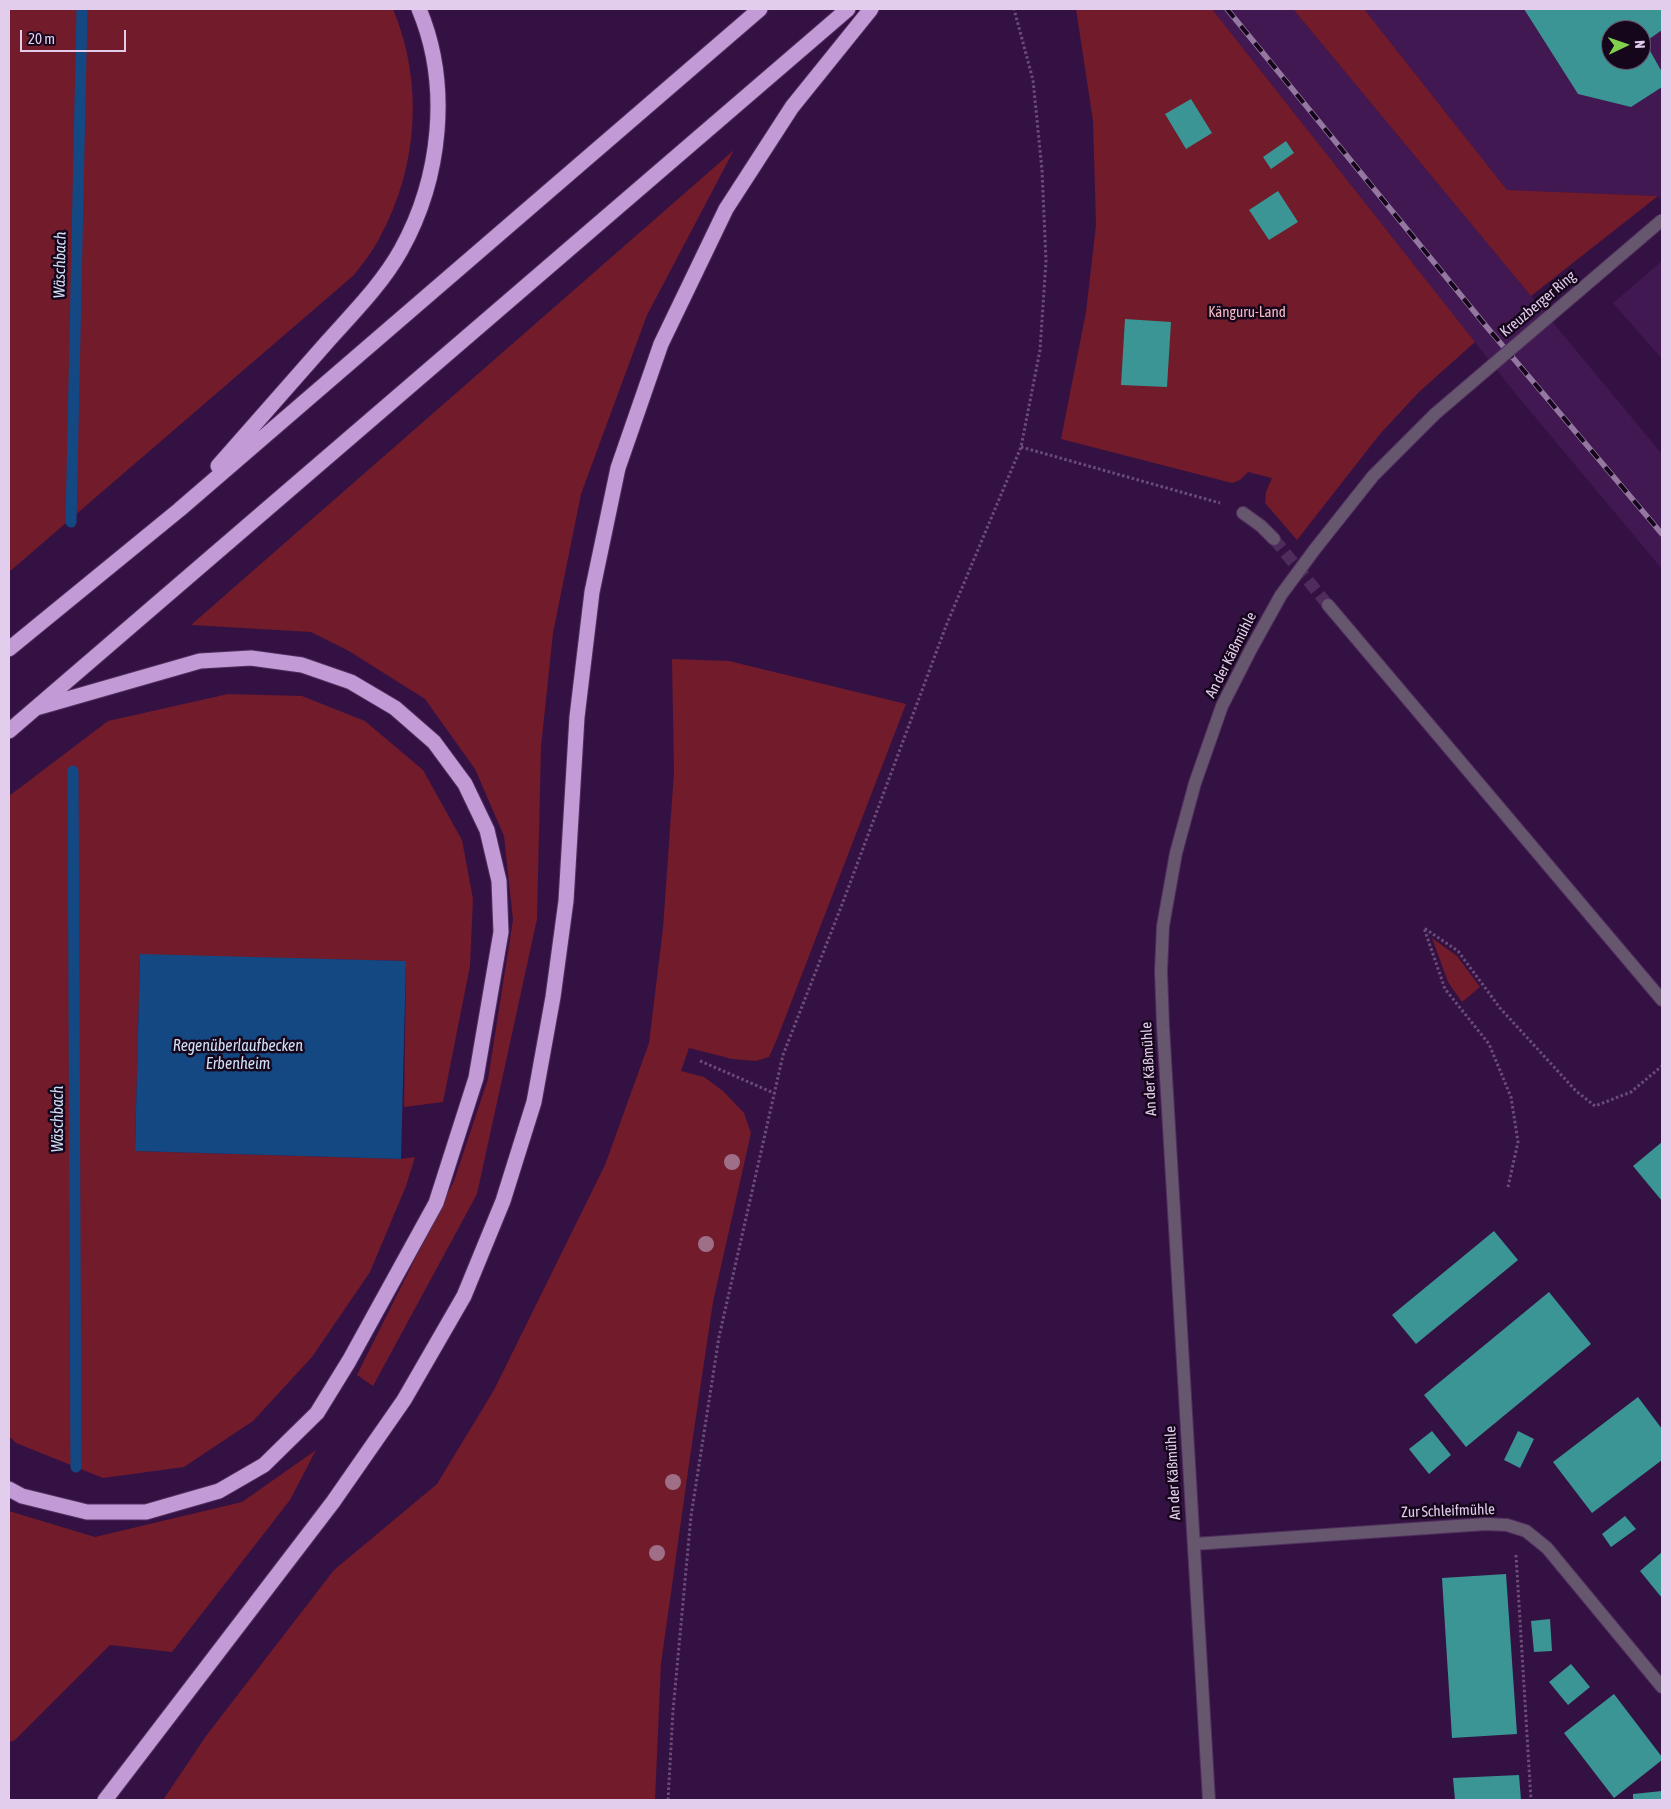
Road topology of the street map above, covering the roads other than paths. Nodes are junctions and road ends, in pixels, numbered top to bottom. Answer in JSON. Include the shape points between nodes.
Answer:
{"nodes":[{"id":1,"x":419,"y":9,"type":"edge"},
{"id":2,"x":760,"y":9,"type":"edge"},
{"id":3,"x":848,"y":9,"type":"edge"},
{"id":4,"x":871,"y":9,"type":"edge"},
{"id":5,"x":1662,"y":220,"type":"edge"},
{"id":6,"x":1435,"y":414,"type":"joint"},
{"id":7,"x":179,"y":510,"type":"junction"},
{"id":8,"x":1243,"y":513,"type":"road end"},
{"id":9,"x":1274,"y":539,"type":"tunnel mouth"},
{"id":10,"x":1328,"y":605,"type":"tunnel mouth"},
{"id":11,"x":9,"y":649,"type":"edge"},
{"id":12,"x":36,"y":708,"type":"junction"},
{"id":13,"x":9,"y":731,"type":"edge"},
{"id":14,"x":1662,"y":1000,"type":"edge"},
{"id":15,"x":9,"y":1489,"type":"edge"},
{"id":16,"x":1194,"y":1544,"type":"junction"},
{"id":17,"x":1662,"y":1687,"type":"edge"},
{"id":18,"x":105,"y":1800,"type":"edge"},
{"id":19,"x":1209,"y":1800,"type":"edge"}],
"edges":[{"from":1,"to":7,"type":"highway","via":[[435,68],[438,115],[434,162],[413,225],[401,250],[374,289]]},
{"from":2,"to":7,"type":"highway"},
{"from":3,"to":12,"type":"highway"},
{"from":4,"to":18,"type":"highway","via":[[792,107],[726,209],[661,344],[618,468],[592,592],[577,717],[566,900],[534,1102],[503,1202],[464,1296],[404,1400],[333,1502]]},
{"from":5,"to":6,"type":"street","name":"Kreuzberger Ring","bridge":true},
{"from":6,"to":16,"type":"street","name":"An der Käßmühle","via":[[1373,476],[1281,595],[1222,706],[1195,782],[1176,853],[1163,926],[1161,971]]},
{"from":7,"to":11,"type":"highway"},
{"from":8,"to":9,"type":"street"},
{"from":10,"to":14,"type":"street"},
{"from":12,"to":13,"type":"highway"},
{"from":12,"to":15,"type":"highway","via":[[200,661],[251,658],[302,665],[351,682],[395,708],[434,742],[465,784],[487,830],[499,881],[501,932],[476,1078],[436,1203],[317,1413],[264,1465],[234,1483],[219,1491],[146,1512],[86,1512],[22,1496]]},
{"from":16,"to":17,"type":"street","name":"Zur Schleifmühle","via":[[1402,1528],[1507,1525],[1526,1531],[1547,1548]]},
{"from":16,"to":19,"type":"street","name":"An der Käßmühle"}]}
